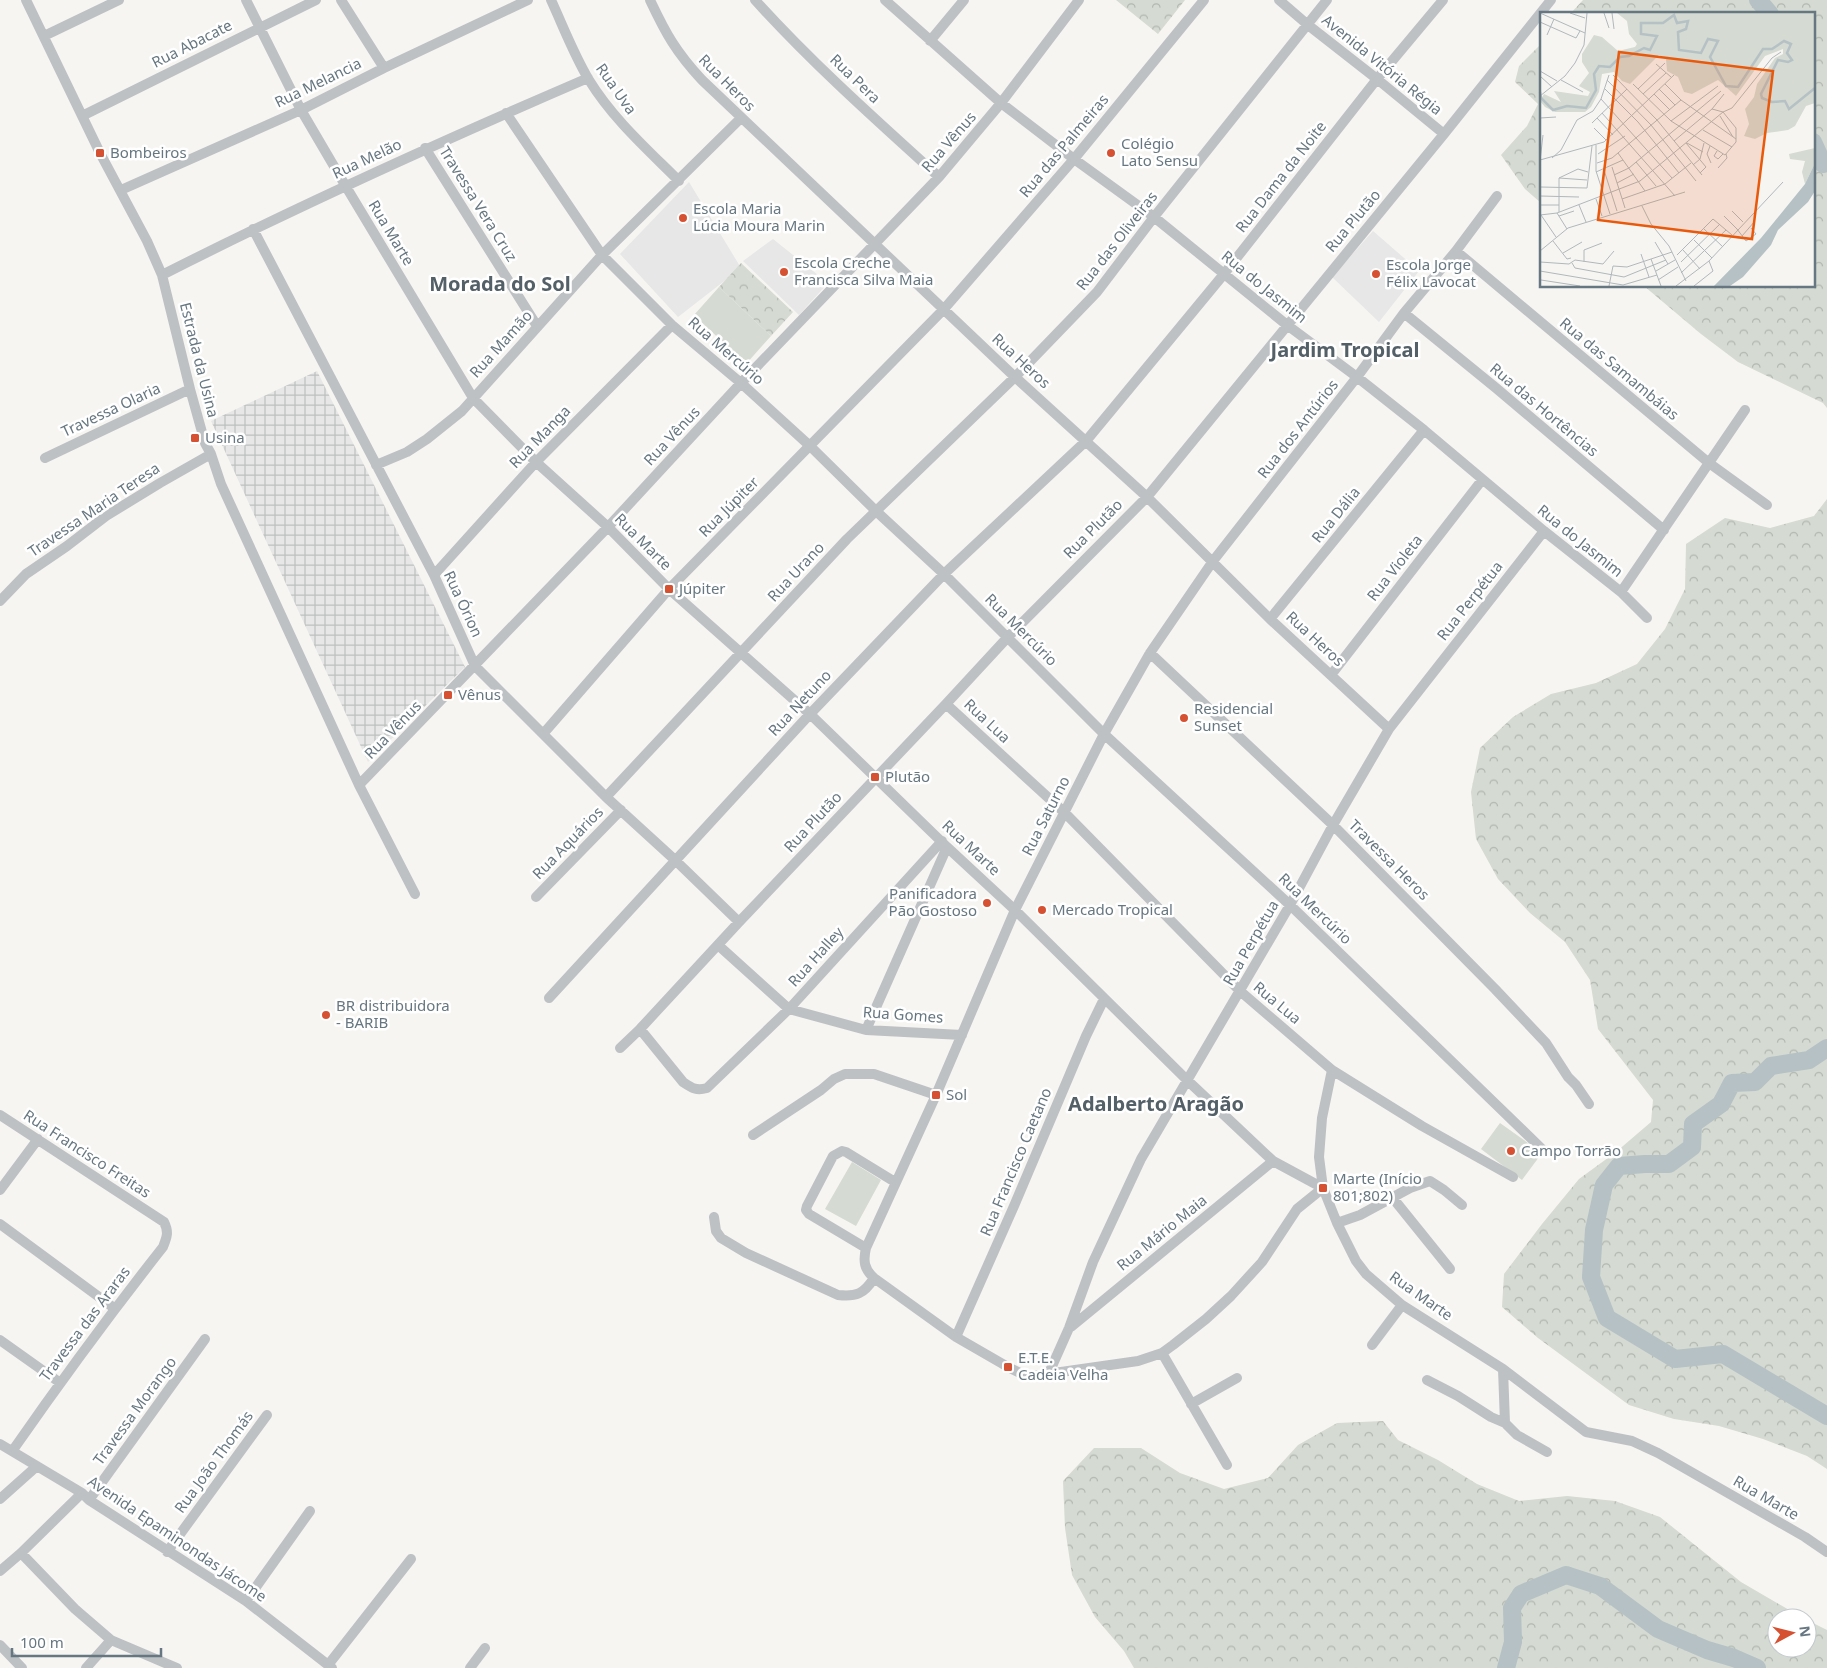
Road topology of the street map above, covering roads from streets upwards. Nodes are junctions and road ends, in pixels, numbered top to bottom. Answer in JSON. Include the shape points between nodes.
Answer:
{"nodes":[{"id":1,"x":26,"y":0,"type":"edge"},
{"id":2,"x":120,"y":0,"type":"edge"},
{"id":3,"x":246,"y":0,"type":"edge"},
{"id":4,"x":316,"y":0,"type":"edge"},
{"id":5,"x":341,"y":0,"type":"edge"},
{"id":6,"x":528,"y":0,"type":"edge"},
{"id":7,"x":551,"y":0,"type":"edge"},
{"id":8,"x":650,"y":0,"type":"edge"},
{"id":9,"x":754,"y":0,"type":"edge"},
{"id":10,"x":885,"y":0,"type":"edge"},
{"id":11,"x":964,"y":0,"type":"edge"},
{"id":12,"x":1079,"y":0,"type":"edge"},
{"id":13,"x":1204,"y":0,"type":"edge"},
{"id":14,"x":1279,"y":0,"type":"edge"},
{"id":15,"x":1327,"y":0,"type":"edge"},
{"id":16,"x":1443,"y":0,"type":"edge"},
{"id":17,"x":1552,"y":0,"type":"edge"},
{"id":18,"x":1542,"y":12,"type":"edge"},
{"id":19,"x":1540,"y":15,"type":"edge"},
{"id":20,"x":1308,"y":25,"type":"junction"},
{"id":21,"x":259,"y":27,"type":"junction"},
{"id":22,"x":44,"y":36,"type":"junction"},
{"id":23,"x":930,"y":41,"type":"junction"},
{"id":24,"x":384,"y":68,"type":"junction"},
{"id":25,"x":588,"y":78,"type":"junction"},
{"id":26,"x":1378,"y":79,"type":"junction"},
{"id":27,"x":1001,"y":103,"type":"junction"},
{"id":28,"x":301,"y":110,"type":"junction"},
{"id":29,"x":506,"y":113,"type":"junction"},
{"id":30,"x":82,"y":116,"type":"junction"},
{"id":31,"x":741,"y":118,"type":"junction"},
{"id":32,"x":1444,"y":134,"type":"junction"},
{"id":33,"x":425,"y":148,"type":"junction"},
{"id":34,"x":1074,"y":159,"type":"junction"},
{"id":35,"x":939,"y":177,"type":"junction"},
{"id":36,"x":679,"y":181,"type":"junction"},
{"id":37,"x":345,"y":185,"type":"junction"},
{"id":38,"x":121,"y":190,"type":"junction"},
{"id":39,"x":1497,"y":196,"type":"dead end"},
{"id":40,"x":1154,"y":217,"type":"junction"},
{"id":41,"x":253,"y":229,"type":"junction"},
{"id":42,"x":876,"y":244,"type":"junction"},
{"id":43,"x":1456,"y":251,"type":"junction"},
{"id":44,"x":602,"y":255,"type":"junction"},
{"id":45,"x":1224,"y":274,"type":"junction"},
{"id":46,"x":162,"y":275,"type":"junction"},
{"id":47,"x":944,"y":309,"type":"junction"},
{"id":48,"x":1404,"y":314,"type":"junction"},
{"id":49,"x":672,"y":325,"type":"junction"},
{"id":50,"x":1287,"y":325,"type":"junction"},
{"id":51,"x":538,"y":326,"type":"junction"},
{"id":52,"x":1015,"y":376,"type":"junction"},
{"id":53,"x":1358,"y":377,"type":"junction"},
{"id":54,"x":741,"y":383,"type":"junction"},
{"id":55,"x":190,"y":389,"type":"junction"},
{"id":56,"x":474,"y":398,"type":"junction"},
{"id":57,"x":1746,"y":410,"type":"dead end"},
{"id":58,"x":1424,"y":430,"type":"junction"},
{"id":59,"x":1086,"y":441,"type":"junction"},
{"id":60,"x":810,"y":446,"type":"junction"},
{"id":61,"x":211,"y":454,"type":"junction"},
{"id":62,"x":45,"y":458,"type":"dead end"},
{"id":63,"x":536,"y":462,"type":"junction"},
{"id":64,"x":1708,"y":463,"type":"junction"},
{"id":65,"x":376,"y":465,"type":"junction"},
{"id":66,"x":1482,"y":480,"type":"junction"},
{"id":67,"x":1147,"y":497,"type":"junction"},
{"id":68,"x":1767,"y":506,"type":"dead end"},
{"id":69,"x":876,"y":511,"type":"junction"},
{"id":70,"x":608,"y":527,"type":"junction"},
{"id":71,"x":1664,"y":530,"type":"junction"},
{"id":72,"x":1544,"y":531,"type":"junction"},
{"id":73,"x":1213,"y":561,"type":"junction"},
{"id":74,"x":944,"y":574,"type":"junction"},
{"id":75,"x":434,"y":575,"type":"junction"},
{"id":76,"x":669,"y":590,"type":"junction"},
{"id":77,"x":1621,"y":592,"type":"junction"},
{"id":78,"x":0,"y":601,"type":"edge"},
{"id":79,"x":1648,"y":618,"type":"dead end"},
{"id":80,"x":1270,"y":619,"type":"junction"},
{"id":81,"x":1007,"y":638,"type":"junction"},
{"id":82,"x":740,"y":653,"type":"junction"},
{"id":83,"x":1150,"y":653,"type":"junction"},
{"id":84,"x":475,"y":666,"type":"junction"},
{"id":85,"x":1331,"y":675,"type":"junction"},
{"id":86,"x":946,"y":704,"type":"junction"},
{"id":87,"x":810,"y":714,"type":"junction"},
{"id":88,"x":1389,"y":729,"type":"junction"},
{"id":89,"x":543,"y":734,"type":"junction"},
{"id":90,"x":1104,"y":734,"type":"junction"},
{"id":91,"x":875,"y":777,"type":"junction"},
{"id":92,"x":359,"y":785,"type":"junction"},
{"id":93,"x":606,"y":797,"type":"junction"},
{"id":94,"x":622,"y":810,"type":"junction"},
{"id":95,"x":1065,"y":813,"type":"junction"},
{"id":96,"x":1333,"y":825,"type":"junction"},
{"id":97,"x":944,"y":844,"type":"junction"},
{"id":98,"x":675,"y":860,"type":"junction"},
{"id":99,"x":415,"y":894,"type":"dead end"},
{"id":100,"x":536,"y":897,"type":"dead end"},
{"id":101,"x":1290,"y":905,"type":"junction"},
{"id":102,"x":1015,"y":910,"type":"junction"},
{"id":103,"x":738,"y":922,"type":"junction"},
{"id":104,"x":718,"y":945,"type":"junction"},
{"id":105,"x":1240,"y":991,"type":"junction"},
{"id":106,"x":549,"y":998,"type":"dead end"},
{"id":107,"x":1104,"y":999,"type":"junction"},
{"id":108,"x":789,"y":1009,"type":"junction"},
{"id":109,"x":640,"y":1029,"type":"junction"},
{"id":110,"x":866,"y":1030,"type":"junction"},
{"id":111,"x":962,"y":1035,"type":"junction"},
{"id":112,"x":620,"y":1048,"type":"dead end"},
{"id":113,"x":1332,"y":1070,"type":"junction"},
{"id":114,"x":1187,"y":1080,"type":"junction"},
{"id":115,"x":936,"y":1095,"type":"junction"},
{"id":116,"x":1589,"y":1104,"type":"dead end"},
{"id":117,"x":0,"y":1114,"type":"edge"},
{"id":118,"x":753,"y":1135,"type":"dead end"},
{"id":119,"x":38,"y":1139,"type":"junction"},
{"id":120,"x":1541,"y":1148,"type":"dead end"},
{"id":121,"x":1273,"y":1161,"type":"junction"},
{"id":122,"x":1513,"y":1177,"type":"dead end"},
{"id":123,"x":895,"y":1182,"type":"junction"},
{"id":124,"x":1323,"y":1188,"type":"junction"},
{"id":125,"x":0,"y":1190,"type":"edge"},
{"id":126,"x":1392,"y":1197,"type":"junction"},
{"id":127,"x":1462,"y":1205,"type":"dead end"},
{"id":128,"x":714,"y":1217,"type":"dead end"},
{"id":129,"x":156,"y":1218,"type":"joint"},
{"id":130,"x":1337,"y":1223,"type":"junction"},
{"id":131,"x":0,"y":1224,"type":"edge"},
{"id":132,"x":866,"y":1248,"type":"junction"},
{"id":133,"x":1450,"y":1269,"type":"dead end"},
{"id":134,"x":874,"y":1278,"type":"junction"},
{"id":135,"x":1402,"y":1305,"type":"junction"},
{"id":136,"x":114,"y":1308,"type":"junction"},
{"id":137,"x":1069,"y":1328,"type":"junction"},
{"id":138,"x":956,"y":1337,"type":"junction"},
{"id":139,"x":205,"y":1339,"type":"dead end"},
{"id":140,"x":0,"y":1340,"type":"edge"},
{"id":141,"x":1372,"y":1345,"type":"dead end"},
{"id":142,"x":1162,"y":1352,"type":"junction"},
{"id":143,"x":1504,"y":1369,"type":"junction"},
{"id":144,"x":1049,"y":1373,"type":"junction"},
{"id":145,"x":1237,"y":1378,"type":"dead end"},
{"id":146,"x":1427,"y":1380,"type":"dead end"},
{"id":147,"x":60,"y":1382,"type":"junction"},
{"id":148,"x":1191,"y":1404,"type":"junction"},
{"id":149,"x":267,"y":1415,"type":"dead end"},
{"id":150,"x":1505,"y":1423,"type":"junction"},
{"id":151,"x":0,"y":1444,"type":"edge"},
{"id":152,"x":13,"y":1450,"type":"junction"},
{"id":153,"x":1547,"y":1452,"type":"dead end"},
{"id":154,"x":1227,"y":1465,"type":"dead end"},
{"id":155,"x":37,"y":1466,"type":"junction"},
{"id":156,"x":85,"y":1497,"type":"junction"},
{"id":157,"x":0,"y":1499,"type":"edge"},
{"id":158,"x":310,"y":1511,"type":"dead end"},
{"id":159,"x":167,"y":1552,"type":"junction"},
{"id":160,"x":1827,"y":1552,"type":"edge"},
{"id":161,"x":22,"y":1553,"type":"junction"},
{"id":162,"x":411,"y":1559,"type":"dead end"},
{"id":163,"x":0,"y":1571,"type":"edge"},
{"id":164,"x":246,"y":1601,"type":"junction"},
{"id":165,"x":111,"y":1640,"type":"junction"},
{"id":166,"x":0,"y":1645,"type":"edge"},
{"id":167,"x":485,"y":1648,"type":"dead end"},
{"id":168,"x":330,"y":1666,"type":"edge"},
{"id":169,"x":22,"y":1668,"type":"edge"},
{"id":170,"x":86,"y":1668,"type":"edge"},
{"id":171,"x":177,"y":1668,"type":"edge"},
{"id":172,"x":470,"y":1668,"type":"edge"}],
"edges":[{"from":1,"to":22,"type":"street","name":"Estrada da Usina"},
{"from":2,"to":22,"type":"street"},
{"from":3,"to":21,"type":"street","name":"Rua Marte"},
{"from":4,"to":21,"type":"street","name":"Rua Abacate"},
{"from":5,"to":24,"type":"street"},
{"from":6,"to":24,"type":"street","name":"Rua Melancia"},
{"from":7,"to":25,"type":"street","name":"Rua Uva"},
{"from":8,"to":31,"type":"street","name":"Rua Heros","via":[[666,35],[683,60]]},
{"from":9,"to":35,"type":"street","name":"Rua Pera","via":[[863,109]]},
{"from":10,"to":23,"type":"street","name":"Rua do Jasmim"},
{"from":11,"to":23,"type":"street"},
{"from":12,"to":27,"type":"street","name":"Rua Vênus"},
{"from":13,"to":34,"type":"street","name":"Rua das Palmeiras"},
{"from":14,"to":20,"type":"street","name":"Avenida Vitória Régia"},
{"from":15,"to":20,"type":"street","name":"Rua das Oliveiras"},
{"from":16,"to":26,"type":"street","name":"Rua Dama da Noite"},
{"from":17,"to":18,"type":"street","name":"Rua Plutão"},
{"from":19,"to":32,"type":"street","name":"Rua Plutão"},
{"from":20,"to":26,"type":"street","name":"Avenida Vitória Régia"},
{"from":20,"to":40,"type":"street","name":"Rua das Oliveiras"},
{"from":21,"to":28,"type":"street","name":"Rua Marte"},
{"from":21,"to":30,"type":"street","name":"Rua Abacate"},
{"from":22,"to":30,"type":"street","name":"Estrada da Usina"},
{"from":23,"to":27,"type":"street","name":"Rua do Jasmim"},
{"from":24,"to":28,"type":"street","name":"Rua Melancia"},
{"from":25,"to":29,"type":"street","name":"Rua Melão"},
{"from":25,"to":36,"type":"street","name":"Rua Uva","via":[[619,121]]},
{"from":26,"to":32,"type":"street","name":"Avenida Vitória Régia"},
{"from":26,"to":45,"type":"street","name":"Rua Dama da Noite"},
{"from":27,"to":34,"type":"street","name":"Rua do Jasmim"},
{"from":27,"to":35,"type":"street","name":"Rua Vênus"},
{"from":28,"to":37,"type":"street","name":"Rua Marte"},
{"from":28,"to":38,"type":"street","name":"Rua Melancia"},
{"from":29,"to":33,"type":"street","name":"Rua Melão"},
{"from":29,"to":44,"type":"street","name":"Rua Mercúrio"},
{"from":30,"to":38,"type":"street","name":"Estrada da Usina"},
{"from":31,"to":36,"type":"street","name":"Rua Mamão"},
{"from":31,"to":42,"type":"street","name":"Rua Heros"},
{"from":32,"to":50,"type":"street","name":"Rua Plutão"},
{"from":33,"to":37,"type":"street","name":"Rua Melão"},
{"from":33,"to":51,"type":"street","name":"Travessa Vera Cruz"},
{"from":34,"to":40,"type":"street","name":"Rua do Jasmim"},
{"from":34,"to":47,"type":"street","name":"Rua das Palmeiras"},
{"from":35,"to":42,"type":"street","name":"Rua Vênus"},
{"from":36,"to":44,"type":"street","name":"Rua Mamão"},
{"from":37,"to":41,"type":"street","name":"Rua Melão"},
{"from":37,"to":56,"type":"street","name":"Rua Marte"},
{"from":38,"to":46,"type":"street","name":"Estrada da Usina"},
{"from":39,"to":43,"type":"street","name":"Rua dos Antúrios"},
{"from":40,"to":45,"type":"street","name":"Rua do Jasmim"},
{"from":40,"to":52,"type":"street","name":"Rua das Oliveiras","via":[[1097,292]]},
{"from":41,"to":46,"type":"street","name":"Rua Melão"},
{"from":41,"to":65,"type":"street","name":"Rua Órion"},
{"from":42,"to":47,"type":"street","name":"Rua Heros"},
{"from":42,"to":54,"type":"street","name":"Rua Vênus"},
{"from":43,"to":48,"type":"street","name":"Rua dos Antúrios"},
{"from":43,"to":64,"type":"street","name":"Rua das Samambáias"},
{"from":44,"to":49,"type":"street","name":"Rua Mercúrio"},
{"from":44,"to":51,"type":"street","name":"Rua Mamão"},
{"from":45,"to":50,"type":"street","name":"Rua do Jasmim"},
{"from":45,"to":59,"type":"street","name":"Rua Dama da Noite"},
{"from":46,"to":55,"type":"street","name":"Estrada da Usina"},
{"from":47,"to":52,"type":"street","name":"Rua Heros"},
{"from":47,"to":60,"type":"street","name":"Rua Júpiter"},
{"from":48,"to":53,"type":"street","name":"Rua dos Antúrios"},
{"from":48,"to":71,"type":"street","name":"Rua das Hortências"},
{"from":49,"to":54,"type":"street","name":"Rua Mercúrio"},
{"from":49,"to":63,"type":"street","name":"Rua Manga"},
{"from":50,"to":53,"type":"street","name":"Rua do Jasmim"},
{"from":50,"to":67,"type":"street","name":"Rua Plutão"},
{"from":51,"to":56,"type":"street","name":"Rua Mamão"},
{"from":52,"to":59,"type":"street","name":"Rua Heros"},
{"from":52,"to":69,"type":"street","name":"Rua Urano"},
{"from":53,"to":58,"type":"street","name":"Rua do Jasmim"},
{"from":53,"to":73,"type":"street","name":"Rua dos Antúrios"},
{"from":54,"to":60,"type":"street","name":"Rua Mercúrio"},
{"from":54,"to":70,"type":"street","name":"Rua Vênus"},
{"from":55,"to":61,"type":"street","name":"Estrada da Usina"},
{"from":55,"to":62,"type":"street","name":"Travessa Olaria"},
{"from":56,"to":63,"type":"street","name":"Rua Marte"},
{"from":56,"to":65,"type":"street","name":"Rua Mamão","via":[[427,439]]},
{"from":57,"to":64,"type":"street"},
{"from":58,"to":66,"type":"street","name":"Rua do Jasmim"},
{"from":58,"to":80,"type":"street","name":"Rua Dália"},
{"from":59,"to":67,"type":"street","name":"Rua Heros"},
{"from":59,"to":74,"type":"street","name":"Rua Netuno"},
{"from":60,"to":69,"type":"street","name":"Rua Mercúrio"},
{"from":60,"to":76,"type":"street","name":"Rua Júpiter"},
{"from":61,"to":78,"type":"street","name":"Travessa Maria Teresa","via":[[106,516],[26,574]]},
{"from":61,"to":92,"type":"street","name":"Estrada da Usina","via":[[221,484]]},
{"from":63,"to":70,"type":"street","name":"Rua Marte"},
{"from":63,"to":75,"type":"street","name":"Rua Manga"},
{"from":64,"to":68,"type":"street","name":"Rua das Samambáias"},
{"from":64,"to":71,"type":"street"},
{"from":65,"to":75,"type":"street","name":"Rua Órion"},
{"from":66,"to":72,"type":"street","name":"Rua do Jasmim"},
{"from":66,"to":85,"type":"street","name":"Rua Violeta"},
{"from":67,"to":73,"type":"street","name":"Rua Heros"},
{"from":67,"to":81,"type":"street","name":"Rua Plutão"},
{"from":69,"to":74,"type":"street","name":"Rua Mercúrio"},
{"from":69,"to":82,"type":"street","name":"Rua Urano"},
{"from":70,"to":76,"type":"street","name":"Rua Marte"},
{"from":70,"to":84,"type":"street","name":"Rua Vênus"},
{"from":71,"to":77,"type":"street"},
{"from":72,"to":77,"type":"street","name":"Rua do Jasmim"},
{"from":72,"to":88,"type":"street","name":"Rua Perpétua"},
{"from":73,"to":80,"type":"street","name":"Rua Heros"},
{"from":73,"to":83,"type":"street","name":"Rua Saturno"},
{"from":74,"to":81,"type":"street","name":"Rua Mercúrio"},
{"from":74,"to":87,"type":"street","name":"Rua Netuno"},
{"from":75,"to":84,"type":"street","name":"Rua Órion"},
{"from":76,"to":82,"type":"street","name":"Rua Marte"},
{"from":76,"to":89,"type":"street","name":"Rua Júpiter"},
{"from":77,"to":79,"type":"street","name":"Rua do Jasmim"},
{"from":80,"to":85,"type":"street","name":"Rua Heros"},
{"from":81,"to":86,"type":"street","name":"Rua Plutão"},
{"from":81,"to":90,"type":"street","name":"Rua Mercúrio"},
{"from":82,"to":87,"type":"street","name":"Rua Marte"},
{"from":82,"to":93,"type":"street","name":"Rua Urano"},
{"from":83,"to":90,"type":"street","name":"Rua Saturno"},
{"from":83,"to":96,"type":"street","name":"Travessa Heros"},
{"from":84,"to":89,"type":"street","name":"Rua Órion"},
{"from":84,"to":92,"type":"street","name":"Rua Vênus"},
{"from":85,"to":88,"type":"street","name":"Rua Heros"},
{"from":86,"to":91,"type":"street","name":"Rua Plutão"},
{"from":86,"to":95,"type":"street","name":"Rua Lua"},
{"from":87,"to":91,"type":"street","name":"Rua Marte"},
{"from":87,"to":98,"type":"street","name":"Rua Netuno"},
{"from":88,"to":96,"type":"street","name":"Rua Perpétua"},
{"from":89,"to":93,"type":"street","name":"Rua Órion"},
{"from":90,"to":95,"type":"street","name":"Rua Saturno"},
{"from":90,"to":101,"type":"street","name":"Rua Mercúrio"},
{"from":91,"to":97,"type":"street","name":"Rua Marte"},
{"from":91,"to":103,"type":"street","name":"Rua Plutão"},
{"from":92,"to":99,"type":"street","name":"Estrada da Usina"},
{"from":93,"to":94,"type":"street","name":"Rua Órion"},
{"from":94,"to":98,"type":"street","name":"Rua Órion"},
{"from":94,"to":100,"type":"street","name":"Rua Aquários"},
{"from":95,"to":102,"type":"street","name":"Rua Saturno"},
{"from":95,"to":105,"type":"street","name":"Rua Lua"},
{"from":96,"to":101,"type":"street","name":"Rua Perpétua"},
{"from":96,"to":116,"type":"street","name":"Travessa Heros","via":[[1546,1043]]},
{"from":97,"to":102,"type":"street","name":"Rua Marte"},
{"from":97,"to":108,"type":"street","name":"Rua Halley"},
{"from":97,"to":110,"type":"street"},
{"from":98,"to":103,"type":"street","name":"Rua Órion"},
{"from":98,"to":106,"type":"street","name":"Rua Netuno"},
{"from":101,"to":105,"type":"street","name":"Rua Perpétua"},
{"from":101,"to":120,"type":"street","name":"Rua Mercúrio"},
{"from":102,"to":107,"type":"street","name":"Rua Marte"},
{"from":102,"to":111,"type":"street","name":"Rua Saturno"},
{"from":103,"to":104,"type":"street","name":"Rua Plutão"},
{"from":104,"to":108,"type":"street","name":"Rua Gomes"},
{"from":104,"to":109,"type":"street","name":"Rua Plutão"},
{"from":105,"to":113,"type":"street","name":"Rua Lua"},
{"from":105,"to":114,"type":"street","name":"Rua Perpétua"},
{"from":107,"to":114,"type":"street","name":"Rua Marte"},
{"from":107,"to":138,"type":"street","name":"Rua Francisco Caetano"},
{"from":108,"to":109,"type":"street","name":"Rua Halley","via":[[707,1088],[699,1090],[684,1082]]},
{"from":108,"to":110,"type":"street","name":"Rua Gomes"},
{"from":109,"to":112,"type":"street","name":"Rua Plutão"},
{"from":110,"to":111,"type":"street","name":"Rua Gomes"},
{"from":111,"to":115,"type":"street","name":"Rua Saturno"},
{"from":113,"to":122,"type":"street","name":"Rua Lua"},
{"from":113,"to":124,"type":"street","via":[[1322,1118],[1319,1157]]},
{"from":114,"to":121,"type":"street","name":"Rua Marte"},
{"from":114,"to":137,"type":"street","name":"Rua Perpétua","via":[[1133,1175],[1093,1262]]},
{"from":115,"to":118,"type":"street","via":[[874,1074],[845,1074]]},
{"from":115,"to":123,"type":"street","name":"Rua Saturno"},
{"from":117,"to":119,"type":"street","name":"Rua Francisco Freitas"},
{"from":119,"to":125,"type":"street"},
{"from":119,"to":129,"type":"street","name":"Rua Francisco Freitas"},
{"from":121,"to":124,"type":"street","name":"Rua Marte"},
{"from":121,"to":137,"type":"street","name":"Rua Mário Maia"},
{"from":123,"to":132,"type":"street","name":"Rua Saturno"},
{"from":123,"to":132,"type":"street","via":[[842,1151],[834,1156],[806,1206],[807,1212]]},
{"from":124,"to":130,"type":"street","name":"Rua Marte"},
{"from":124,"to":142,"type":"street","via":[[1298,1209],[1262,1262],[1231,1296]]},
{"from":126,"to":127,"type":"street","via":[[1430,1181]]},
{"from":126,"to":130,"type":"street","via":[[1360,1215]]},
{"from":126,"to":133,"type":"street"},
{"from":128,"to":134,"type":"street","via":[[716,1231],[722,1238],[746,1253],[838,1295],[858,1294]]},
{"from":129,"to":136,"type":"street","name":"Travessa das Araras","via":[[167,1228],[168,1236],[163,1247]]},
{"from":130,"to":135,"type":"street","name":"Rua Marte","via":[[1366,1274]]},
{"from":131,"to":136,"type":"street"},
{"from":132,"to":134,"type":"street","name":"Rua Saturno","via":[[865,1267]]},
{"from":134,"to":138,"type":"street"},
{"from":135,"to":141,"type":"street"},
{"from":135,"to":143,"type":"street","name":"Rua Marte"},
{"from":136,"to":147,"type":"street","name":"Travessa das Araras"},
{"from":137,"to":144,"type":"street","name":"Rua Perpétua"},
{"from":138,"to":144,"type":"street","via":[[1020,1373],[1032,1376]]},
{"from":139,"to":156,"type":"street","name":"Travessa Morango"},
{"from":140,"to":147,"type":"street"},
{"from":142,"to":144,"type":"street","via":[[1138,1361]]},
{"from":142,"to":148,"type":"street"},
{"from":143,"to":150,"type":"street"},
{"from":143,"to":160,"type":"street","name":"Rua Marte","via":[[1586,1432],[1632,1441],[1658,1453]]},
{"from":145,"to":148,"type":"street"},
{"from":146,"to":150,"type":"street"},
{"from":147,"to":152,"type":"street","name":"Travessa das Araras"},
{"from":148,"to":154,"type":"street"},
{"from":149,"to":159,"type":"street","name":"Rua João Thomás"},
{"from":150,"to":153,"type":"street","via":[[1517,1435]]},
{"from":151,"to":152,"type":"street","name":"Avenida Epaminondas Jácome"},
{"from":152,"to":155,"type":"street","name":"Avenida Epaminondas Jácome"},
{"from":155,"to":156,"type":"street","name":"Avenida Epaminondas Jácome"},
{"from":155,"to":157,"type":"street"},
{"from":156,"to":159,"type":"street","name":"Avenida Epaminondas Jácome"},
{"from":156,"to":161,"type":"street","name":"Travessa Morango"},
{"from":158,"to":164,"type":"street"},
{"from":159,"to":164,"type":"street","name":"Avenida Epaminondas Jácome"},
{"from":161,"to":163,"type":"street","name":"Travessa Morango"},
{"from":161,"to":165,"type":"street","via":[[75,1610]]},
{"from":162,"to":168,"type":"street"},
{"from":164,"to":168,"type":"street","name":"Avenida Epaminondas Jácome"},
{"from":165,"to":170,"type":"street"},
{"from":165,"to":171,"type":"street"},
{"from":166,"to":169,"type":"street"},
{"from":167,"to":172,"type":"street"}]}
